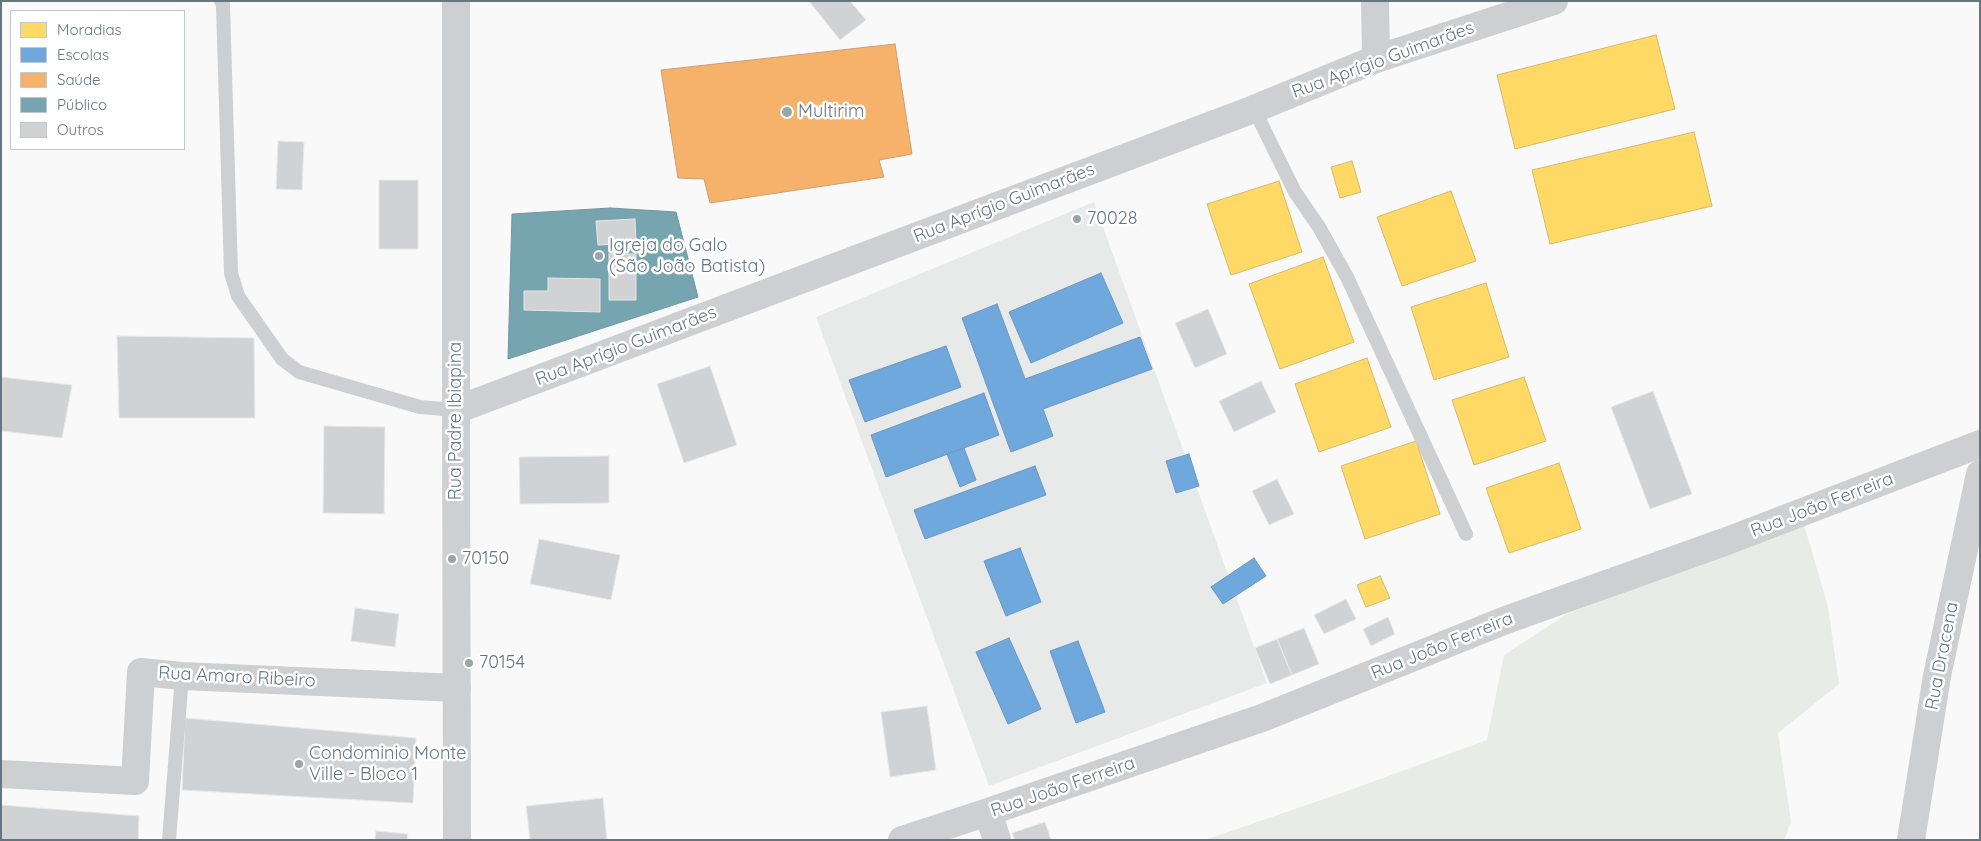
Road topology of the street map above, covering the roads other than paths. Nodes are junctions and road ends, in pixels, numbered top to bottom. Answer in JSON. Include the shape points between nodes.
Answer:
{"nodes":[{"id":1,"x":221,"y":1,"type":"edge"},
{"id":2,"x":456,"y":1,"type":"edge"},
{"id":3,"x":1375,"y":1,"type":"edge"},
{"id":4,"x":1554,"y":1,"type":"edge"},
{"id":5,"x":1376,"y":59,"type":"junction"},
{"id":6,"x":1254,"y":109,"type":"junction"},
{"id":7,"x":456,"y":410,"type":"junction"},
{"id":8,"x":1980,"y":444,"type":"edge"},
{"id":9,"x":1980,"y":474,"type":"edge"},
{"id":10,"x":1466,"y":534,"type":"dead end"},
{"id":11,"x":182,"y":676,"type":"junction"},
{"id":12,"x":457,"y":688,"type":"junction"},
{"id":13,"x":1,"y":774,"type":"edge"},
{"id":14,"x":988,"y":812,"type":"junction"},
{"id":15,"x":169,"y":840,"type":"edge"},
{"id":16,"x":457,"y":840,"type":"edge"},
{"id":17,"x":902,"y":840,"type":"edge"},
{"id":18,"x":997,"y":840,"type":"edge"},
{"id":19,"x":1911,"y":840,"type":"edge"}],
"edges":[{"from":1,"to":7,"type":"lane","via":[[231,273],[238,296],[282,360],[298,372],[420,407]]},
{"from":2,"to":7,"type":"street","name":"Rua Padre Ibiapina"},
{"from":3,"to":5,"type":"street"},
{"from":4,"to":5,"type":"street","name":"Rua Aprígio Guimarães"},
{"from":5,"to":6,"type":"street","name":"Rua Aprígio Guimarães"},
{"from":6,"to":7,"type":"street","name":"Rua Aprígio Guimarães"},
{"from":6,"to":10,"type":"lane","via":[[1295,192],[1319,227],[1346,277]]},
{"from":7,"to":12,"type":"street","name":"Rua Padre Ibiapina"},
{"from":8,"to":14,"type":"street","name":"Rua João Ferreira","via":[[1654,568],[1506,620],[1262,718]]},
{"from":9,"to":19,"type":"street","name":"Rua Dracena","via":[[1937,676]]},
{"from":11,"to":12,"type":"street","name":"Rua Amaro Ribeiro"},
{"from":11,"to":13,"type":"street","name":"Rua Amaro Ribeiro","via":[[141,672],[135,781]]},
{"from":11,"to":15,"type":"lane"},
{"from":12,"to":16,"type":"street","name":"Rua Padre Ibiapina"},
{"from":14,"to":17,"type":"street","name":"Rua João Ferreira"},
{"from":14,"to":18,"type":"street"}]}
